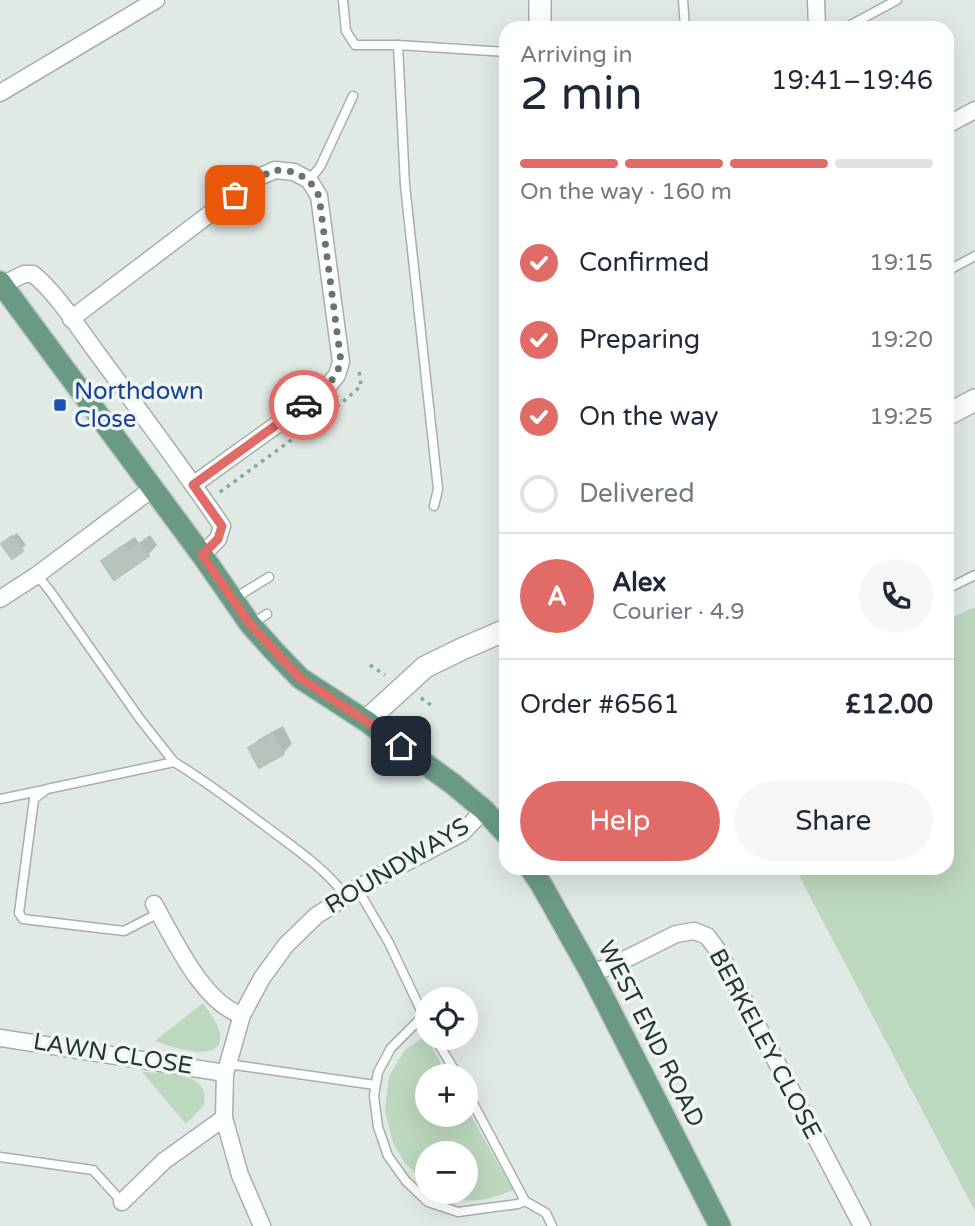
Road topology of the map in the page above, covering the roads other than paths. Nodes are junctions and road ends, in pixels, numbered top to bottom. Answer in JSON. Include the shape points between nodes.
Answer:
{"nodes":[{"id":1,"x":156,"y":0,"type":"edge"},
{"id":2,"x":344,"y":0,"type":"edge"},
{"id":3,"x":540,"y":0,"type":"edge"},
{"id":4,"x":684,"y":0,"type":"edge"},
{"id":5,"x":816,"y":0,"type":"edge"},
{"id":6,"x":897,"y":0,"type":"edge"},
{"id":7,"x":540,"y":21,"type":"edge"},
{"id":8,"x":685,"y":21,"type":"edge"},
{"id":9,"x":817,"y":21,"type":"edge"},
{"id":10,"x":858,"y":21,"type":"edge"},
{"id":11,"x":398,"y":45,"type":"junction"},
{"id":12,"x":499,"y":52,"type":"edge"},
{"id":13,"x":0,"y":93,"type":"edge"},
{"id":14,"x":354,"y":96,"type":"dead end"},
{"id":15,"x":975,"y":110,"type":"edge"},
{"id":16,"x":954,"y":121,"type":"edge"},
{"id":17,"x":309,"y":180,"type":"junction"},
{"id":18,"x":975,"y":256,"type":"edge"},
{"id":19,"x":954,"y":267,"type":"edge"},
{"id":20,"x":1,"y":283,"type":"edge"},
{"id":21,"x":71,"y":318,"type":"junction"},
{"id":22,"x":975,"y":400,"type":"edge"},
{"id":23,"x":954,"y":411,"type":"edge"},
{"id":24,"x":193,"y":485,"type":"junction"},
{"id":25,"x":152,"y":489,"type":"junction"},
{"id":26,"x":434,"y":506,"type":"dead end"},
{"id":27,"x":202,"y":555,"type":"junction"},
{"id":28,"x":37,"y":575,"type":"junction"},
{"id":29,"x":975,"y":575,"type":"edge"},
{"id":30,"x":270,"y":577,"type":"dead end"},
{"id":31,"x":954,"y":586,"type":"edge"},
{"id":32,"x":0,"y":599,"type":"edge"},
{"id":33,"x":233,"y":600,"type":"junction"},
{"id":34,"x":499,"y":633,"type":"edge"},
{"id":35,"x":366,"y":721,"type":"junction"},
{"id":36,"x":174,"y":762,"type":"junction"},
{"id":37,"x":47,"y":789,"type":"junction"},
{"id":38,"x":0,"y":799,"type":"edge"},
{"id":39,"x":484,"y":810,"type":"junction"},
{"id":40,"x":499,"y":826,"type":"edge"},
{"id":41,"x":535,"y":875,"type":"edge"},
{"id":42,"x":351,"y":892,"type":"junction"},
{"id":43,"x":156,"y":908,"type":"joint"},
{"id":44,"x":591,"y":973,"type":"junction"},
{"id":45,"x":415,"y":998,"type":"edge"},
{"id":46,"x":242,"y":1015,"type":"junction"},
{"id":47,"x":415,"y":1028,"type":"edge"},
{"id":48,"x":0,"y":1038,"type":"edge"},
{"id":49,"x":226,"y":1068,"type":"junction"},
{"id":50,"x":375,"y":1085,"type":"junction"},
{"id":51,"x":478,"y":1113,"type":"edge"},
{"id":52,"x":223,"y":1118,"type":"junction"},
{"id":53,"x":0,"y":1157,"type":"edge"},
{"id":54,"x":525,"y":1201,"type":"junction"},
{"id":55,"x":122,"y":1202,"type":"joint"},
{"id":56,"x":262,"y":1226,"type":"edge"},
{"id":57,"x":552,"y":1226,"type":"edge"},
{"id":58,"x":720,"y":1226,"type":"edge"},
{"id":59,"x":862,"y":1226,"type":"edge"}],
"edges":[{"from":1,"to":13,"type":"street"},
{"from":2,"to":11,"type":"lane","via":[[346,31],[355,45]]},
{"from":3,"to":7,"type":"street"},
{"from":4,"to":8,"type":"lane"},
{"from":5,"to":9,"type":"street"},
{"from":6,"to":10,"type":"lane"},
{"from":11,"to":12,"type":"lane"},
{"from":11,"to":26,"type":"lane","via":[[405,185],[438,489]]},
{"from":14,"to":17,"type":"lane","via":[[320,167]]},
{"from":15,"to":16,"type":"street"},
{"from":17,"to":21,"type":"street","via":[[275,170],[257,178]]},
{"from":17,"to":24,"type":"street","via":[[319,196],[341,362],[337,375],[325,390]]},
{"from":18,"to":19,"type":"lane"},
{"from":20,"to":21,"type":"street","via":[[33,274]]},
{"from":20,"to":25,"type":"main road"},
{"from":21,"to":24,"type":"street"},
{"from":22,"to":23,"type":"street"},
{"from":24,"to":27,"type":"street","via":[[222,526],[218,539]]},
{"from":25,"to":27,"type":"main road"},
{"from":25,"to":28,"type":"street"},
{"from":27,"to":33,"type":"main road"},
{"from":28,"to":32,"type":"street"},
{"from":28,"to":36,"type":"lane"},
{"from":29,"to":31,"type":"lane"},
{"from":30,"to":33,"type":"lane"},
{"from":33,"to":35,"type":"main road","via":[[259,619],[300,678]]},
{"from":34,"to":35,"type":"street","via":[[425,667]]},
{"from":35,"to":39,"type":"main road"},
{"from":36,"to":37,"type":"lane"},
{"from":36,"to":42,"type":"lane"},
{"from":37,"to":38,"type":"lane"},
{"from":37,"to":43,"type":"lane","via":[[34,799],[19,913],[23,919],[124,931]]},
{"from":39,"to":40,"type":"main road"},
{"from":39,"to":42,"type":"street","name":"ROUNDWAYS","via":[[462,833]]},
{"from":41,"to":44,"type":"main road","name":"WEST END ROAD"},
{"from":42,"to":45,"type":"lane","via":[[389,943]]},
{"from":42,"to":46,"type":"street","name":"ROUNDWAYS","via":[[317,915],[286,945]]},
{"from":43,"to":46,"type":"street","via":[[210,994],[231,1012]]},
{"from":44,"to":58,"type":"main road","name":"WEST END ROAD"},
{"from":44,"to":59,"type":"street","name":"BERKELEY CLOSE","via":[[677,934],[694,931],[707,936],[719,951]]},
{"from":46,"to":49,"type":"street","name":"ROUNDWAYS"},
{"from":47,"to":50,"type":"lane","via":[[391,1048]]},
{"from":48,"to":49,"type":"street","name":"LAWN CLOSE"},
{"from":49,"to":50,"type":"lane"},
{"from":49,"to":52,"type":"street","name":"ROUNDWAYS"},
{"from":50,"to":54,"type":"lane","via":[[378,1127],[388,1156],[428,1202],[458,1212]]},
{"from":51,"to":54,"type":"lane"},
{"from":52,"to":55,"type":"street","via":[[164,1161]]},
{"from":52,"to":56,"type":"street","name":"ROUNDWAYS"},
{"from":53,"to":55,"type":"lane","via":[[93,1170]]},
{"from":54,"to":57,"type":"lane","via":[[546,1213]]}]}
